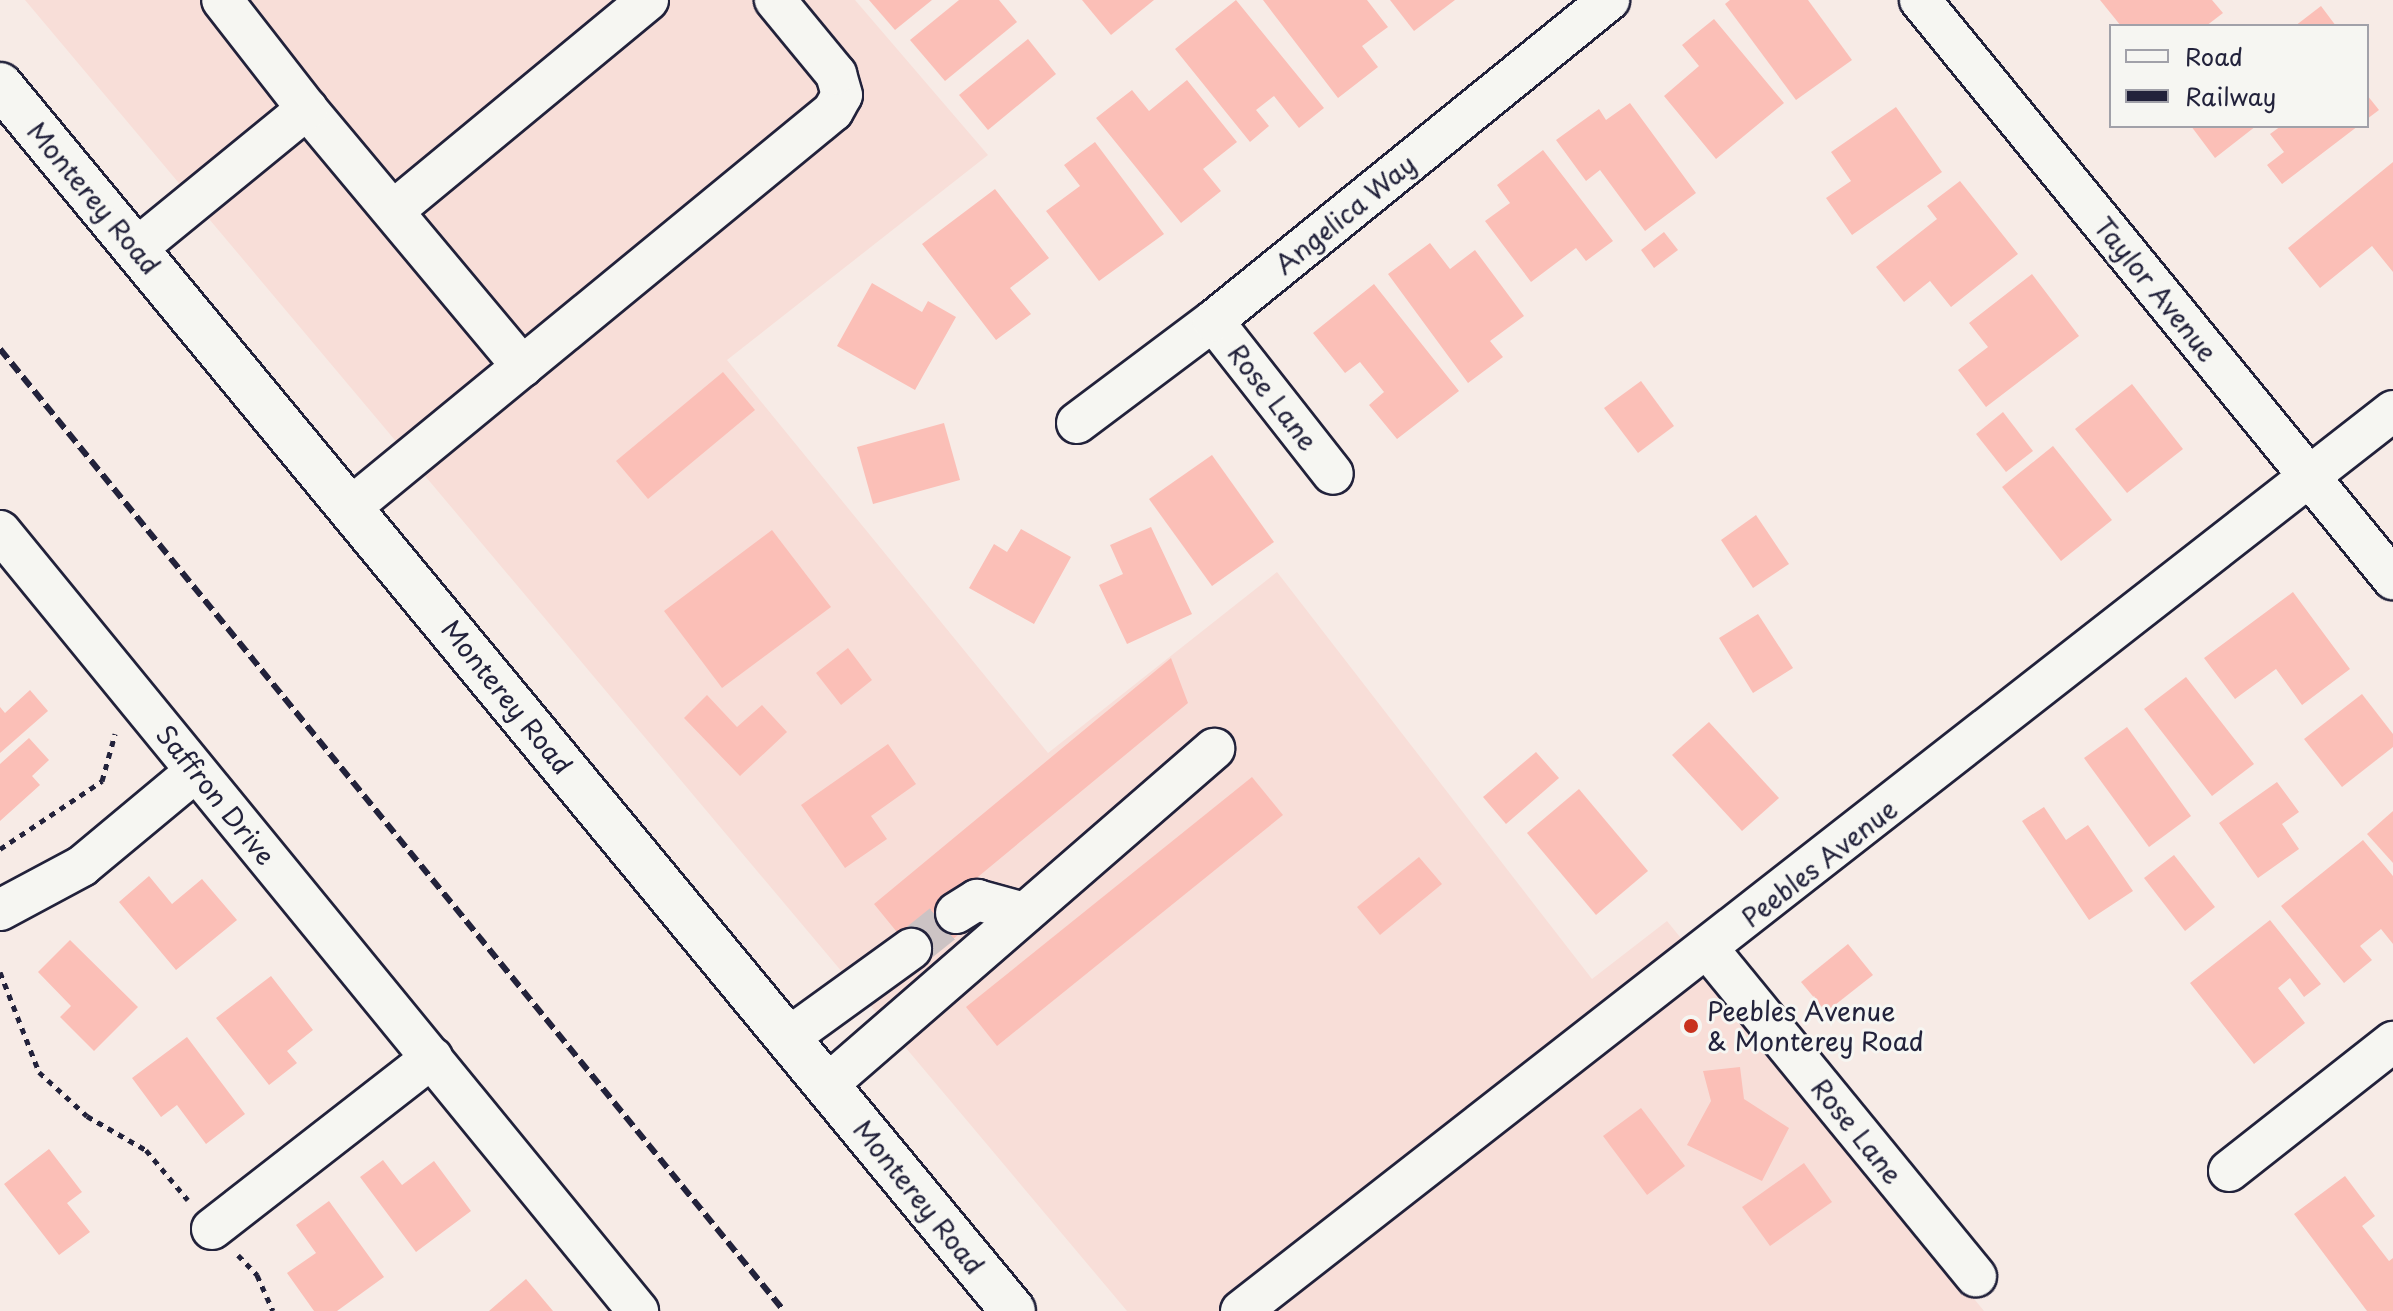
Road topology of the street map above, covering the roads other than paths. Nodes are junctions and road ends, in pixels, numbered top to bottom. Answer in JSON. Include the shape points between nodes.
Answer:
{"nodes":[{"id":1,"x":223,"y":0,"type":"edge"},
{"id":2,"x":648,"y":0,"type":"edge"},
{"id":3,"x":775,"y":0,"type":"edge"},
{"id":4,"x":1609,"y":0,"type":"edge"},
{"id":5,"x":1920,"y":0,"type":"edge"},
{"id":6,"x":0,"y":85,"type":"edge"},
{"id":7,"x":307,"y":109,"type":"junction"},
{"id":8,"x":393,"y":211,"type":"junction"},
{"id":9,"x":137,"y":248,"type":"junction"},
{"id":10,"x":1213,"y":321,"type":"junction"},
{"id":11,"x":523,"y":367,"type":"junction"},
{"id":12,"x":2393,"y":411,"type":"edge"},
{"id":13,"x":1077,"y":423,"type":"dead end"},
{"id":14,"x":1333,"y":474,"type":"dead end"},
{"id":15,"x":2310,"y":478,"type":"junction"},
{"id":16,"x":350,"y":508,"type":"junction"},
{"id":17,"x":0,"y":531,"type":"edge"},
{"id":18,"x":2393,"y":579,"type":"edge"},
{"id":19,"x":1214,"y":749,"type":"dead end"},
{"id":20,"x":196,"y":771,"type":"junction"},
{"id":21,"x":0,"y":910,"type":"edge"},
{"id":22,"x":956,"y":913,"type":"tunnel mouth"},
{"id":23,"x":1024,"y":913,"type":"junction"},
{"id":24,"x":1708,"y":949,"type":"junction"},
{"id":25,"x":920,"y":1004,"type":"junction"},
{"id":26,"x":788,"y":1038,"type":"junction"},
{"id":27,"x":2393,"y":1042,"type":"edge"},
{"id":28,"x":432,"y":1058,"type":"junction"},
{"id":29,"x":827,"y":1085,"type":"junction"},
{"id":30,"x":2229,"y":1171,"type":"dead end"},
{"id":31,"x":212,"y":1229,"type":"road end"},
{"id":32,"x":1976,"y":1276,"type":"dead end"},
{"id":33,"x":638,"y":1311,"type":"edge"},
{"id":34,"x":1013,"y":1311,"type":"edge"},
{"id":35,"x":1241,"y":1311,"type":"edge"}],
"edges":[{"from":1,"to":7,"type":"street"},
{"from":2,"to":8,"type":"street"},
{"from":3,"to":11,"type":"street","via":[[836,74],[842,95],[833,111]]},
{"from":4,"to":10,"type":"street","name":"Angelica Way"},
{"from":5,"to":15,"type":"street","name":"Taylor Avenue"},
{"from":6,"to":9,"type":"main road","name":"Monterey Road"},
{"from":7,"to":8,"type":"street"},
{"from":7,"to":9,"type":"street"},
{"from":8,"to":11,"type":"street"},
{"from":9,"to":16,"type":"main road","name":"Monterey Road"},
{"from":10,"to":13,"type":"street","name":"Angelica Way"},
{"from":10,"to":14,"type":"street","name":"Rose Lane"},
{"from":11,"to":16,"type":"street"},
{"from":12,"to":15,"type":"street","name":"Peebles Avenue"},
{"from":15,"to":18,"type":"street","name":"Taylor Avenue"},
{"from":15,"to":24,"type":"street","name":"Peebles Avenue"},
{"from":16,"to":26,"type":"main road","name":"Monterey Road"},
{"from":17,"to":20,"type":"street","name":"Saffron Drive"},
{"from":19,"to":23,"type":"street"},
{"from":20,"to":21,"type":"street","via":[[82,866]]},
{"from":20,"to":28,"type":"street","name":"Saffron Drive"},
{"from":22,"to":23,"type":"street","via":[[977,900]]},
{"from":23,"to":25,"type":"street"},
{"from":24,"to":32,"type":"street","name":"Rose Lane"},
{"from":24,"to":35,"type":"street","name":"Peebles Avenue"},
{"from":25,"to":26,"type":"street","via":[[900,957]]},
{"from":25,"to":29,"type":"street"},
{"from":26,"to":29,"type":"main road","name":"Monterey Road"},
{"from":27,"to":30,"type":"street"},
{"from":28,"to":31,"type":"street"},
{"from":28,"to":33,"type":"street","name":"Saffron Drive"},
{"from":29,"to":34,"type":"main road","name":"Monterey Road"}]}
